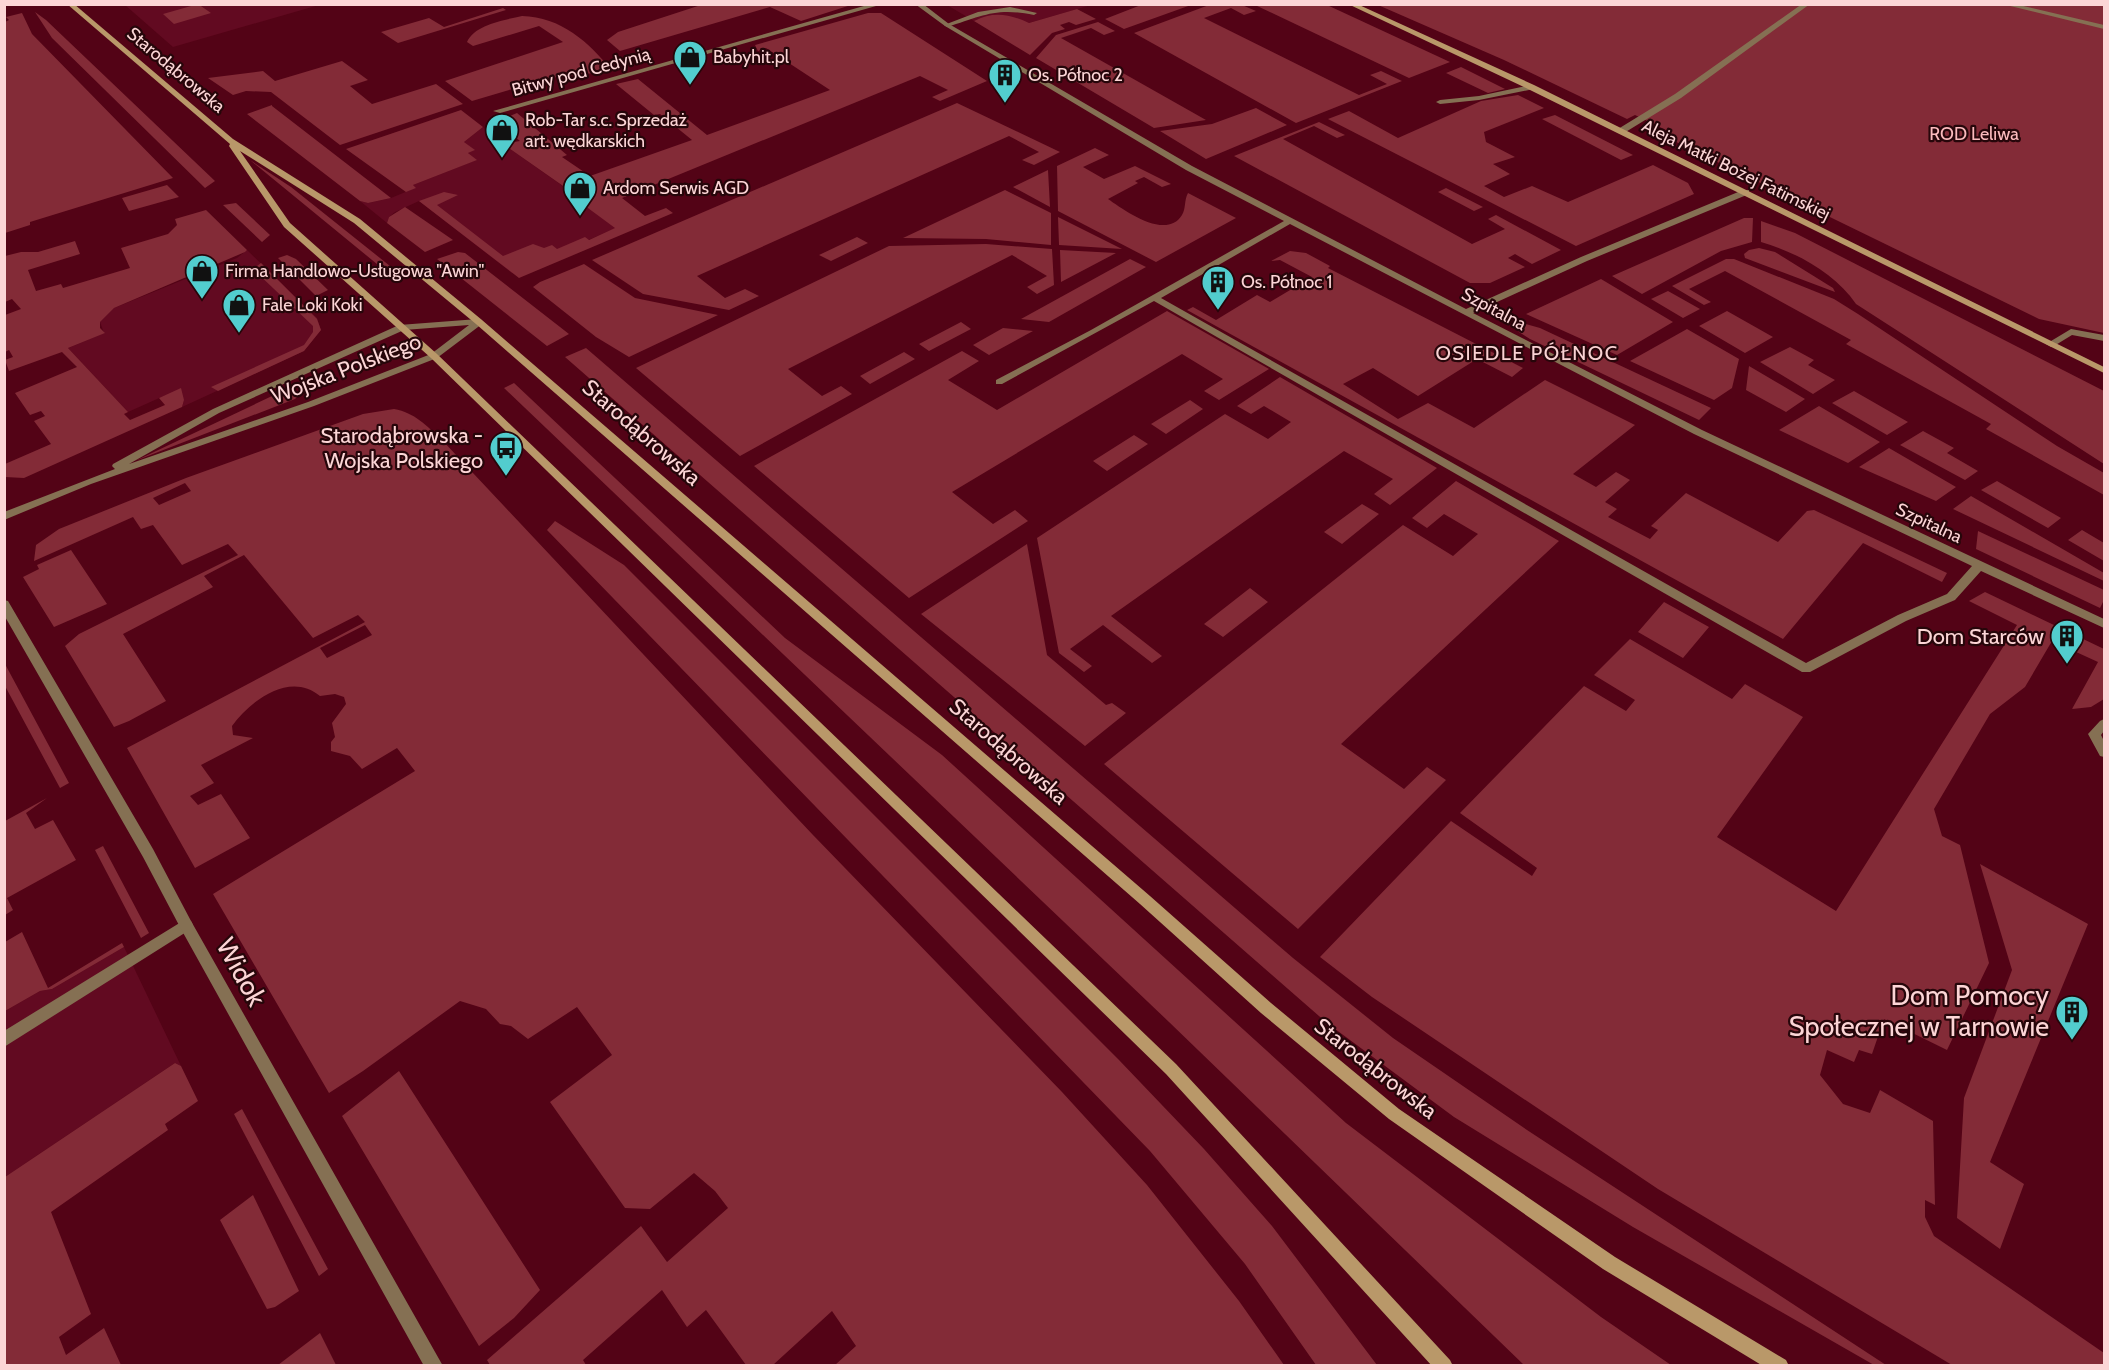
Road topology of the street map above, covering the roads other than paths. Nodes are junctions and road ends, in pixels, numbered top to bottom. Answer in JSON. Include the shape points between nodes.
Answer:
{"nodes":[{"id":1,"x":70,"y":4,"type":"edge"},
{"id":2,"x":880,"y":4,"type":"edge"},
{"id":3,"x":918,"y":4,"type":"edge"},
{"id":4,"x":1351,"y":4,"type":"edge"},
{"id":5,"x":1807,"y":4,"type":"edge"},
{"id":6,"x":2005,"y":4,"type":"edge"},
{"id":7,"x":1034,"y":13,"type":"dead end"},
{"id":8,"x":947,"y":25,"type":"junction"},
{"id":9,"x":2104,"y":27,"type":"edge"},
{"id":10,"x":1532,"y":87,"type":"junction"},
{"id":11,"x":1440,"y":102,"type":"dead end"},
{"id":12,"x":497,"y":111,"type":"dead end"},
{"id":13,"x":1621,"y":131,"type":"junction"},
{"id":14,"x":230,"y":141,"type":"junction"},
{"id":15,"x":1746,"y":192,"type":"junction"},
{"id":16,"x":1291,"y":220,"type":"junction"},
{"id":17,"x":1155,"y":298,"type":"junction"},
{"id":18,"x":1467,"y":312,"type":"junction"},
{"id":19,"x":479,"y":322,"type":"junction"},
{"id":20,"x":402,"y":327,"type":"junction"},
{"id":21,"x":2104,"y":338,"type":"edge"},
{"id":22,"x":2051,"y":344,"type":"junction"},
{"id":23,"x":434,"y":356,"type":"junction"},
{"id":24,"x":2104,"y":370,"type":"edge"},
{"id":25,"x":999,"y":382,"type":"dead end"},
{"id":26,"x":87,"y":482,"type":"junction"},
{"id":27,"x":4,"y":516,"type":"edge"},
{"id":28,"x":1980,"y":565,"type":"junction"},
{"id":29,"x":4,"y":604,"type":"edge"},
{"id":30,"x":2104,"y":624,"type":"edge"},
{"id":31,"x":2104,"y":724,"type":"edge"},
{"id":32,"x":2104,"y":752,"type":"edge"},
{"id":33,"x":186,"y":925,"type":"junction"},
{"id":34,"x":4,"y":1040,"type":"edge"},
{"id":35,"x":434,"y":1365,"type":"edge"},
{"id":36,"x":1444,"y":1365,"type":"edge"},
{"id":37,"x":1780,"y":1365,"type":"edge"}],
"edges":[{"from":1,"to":14,"type":"street","name":"Starodąbrowska"},
{"from":2,"to":12,"type":"street","name":"Bitwy pod Cedynią"},
{"from":3,"to":8,"type":"street","name":"Szpitalna"},
{"from":4,"to":10,"type":"street","name":"Aleja Matki Bożej Fatimskiej"},
{"from":5,"to":13,"type":"street","via":[[1678,96]]},
{"from":6,"to":9,"type":"street"},
{"from":7,"to":8,"type":"street","via":[[1011,7],[991,8]]},
{"from":8,"to":16,"type":"street","name":"Szpitalna","via":[[1189,168]]},
{"from":10,"to":11,"type":"street"},
{"from":10,"to":13,"type":"street","name":"Aleja Matki Bożej Fatimskiej"},
{"from":13,"to":15,"type":"street","name":"Aleja Matki Bożej Fatimskiej"},
{"from":14,"to":19,"type":"street","name":"Starodąbrowska","via":[[357,221]]},
{"from":14,"to":20,"type":"street","name":"Starodąbrowska","via":[[287,225]]},
{"from":15,"to":18,"type":"street"},
{"from":15,"to":22,"type":"street","name":"Aleja Matki Bożej Fatimskiej"},
{"from":16,"to":17,"type":"street"},
{"from":16,"to":18,"type":"street","name":"Szpitalna"},
{"from":17,"to":25,"type":"street"},
{"from":17,"to":28,"type":"street","via":[[1806,669],[1902,618],[1952,597]]},
{"from":18,"to":28,"type":"street","name":"Szpitalna","via":[[1698,432]]},
{"from":19,"to":20,"type":"street","name":"Wojska Polskiego"},
{"from":19,"to":23,"type":"street","name":"Wojska Polskiego"},
{"from":19,"to":37,"type":"street","name":"Starodąbrowska","via":[[1266,1008],[1394,1114],[1609,1263]]},
{"from":20,"to":23,"type":"street","name":"Starodąbrowska"},
{"from":20,"to":26,"type":"street","name":"Wojska Polskiego","via":[[216,411]]},
{"from":21,"to":22,"type":"street","via":[[2071,332]]},
{"from":22,"to":24,"type":"street","name":"Aleja Matki Bożej Fatimskiej"},
{"from":23,"to":26,"type":"street","name":"Wojska Polskiego","via":[[311,404]]},
{"from":23,"to":36,"type":"street","name":"Starodąbrowska","via":[[1171,1069]]},
{"from":26,"to":27,"type":"street","name":"Wojska Polskiego"},
{"from":28,"to":30,"type":"street","name":"Szpitalna"},
{"from":29,"to":33,"type":"street","name":"Widok"},
{"from":31,"to":32,"type":"street","via":[[2094,734]]},
{"from":33,"to":34,"type":"street"},
{"from":33,"to":35,"type":"street","name":"Widok"}]}
